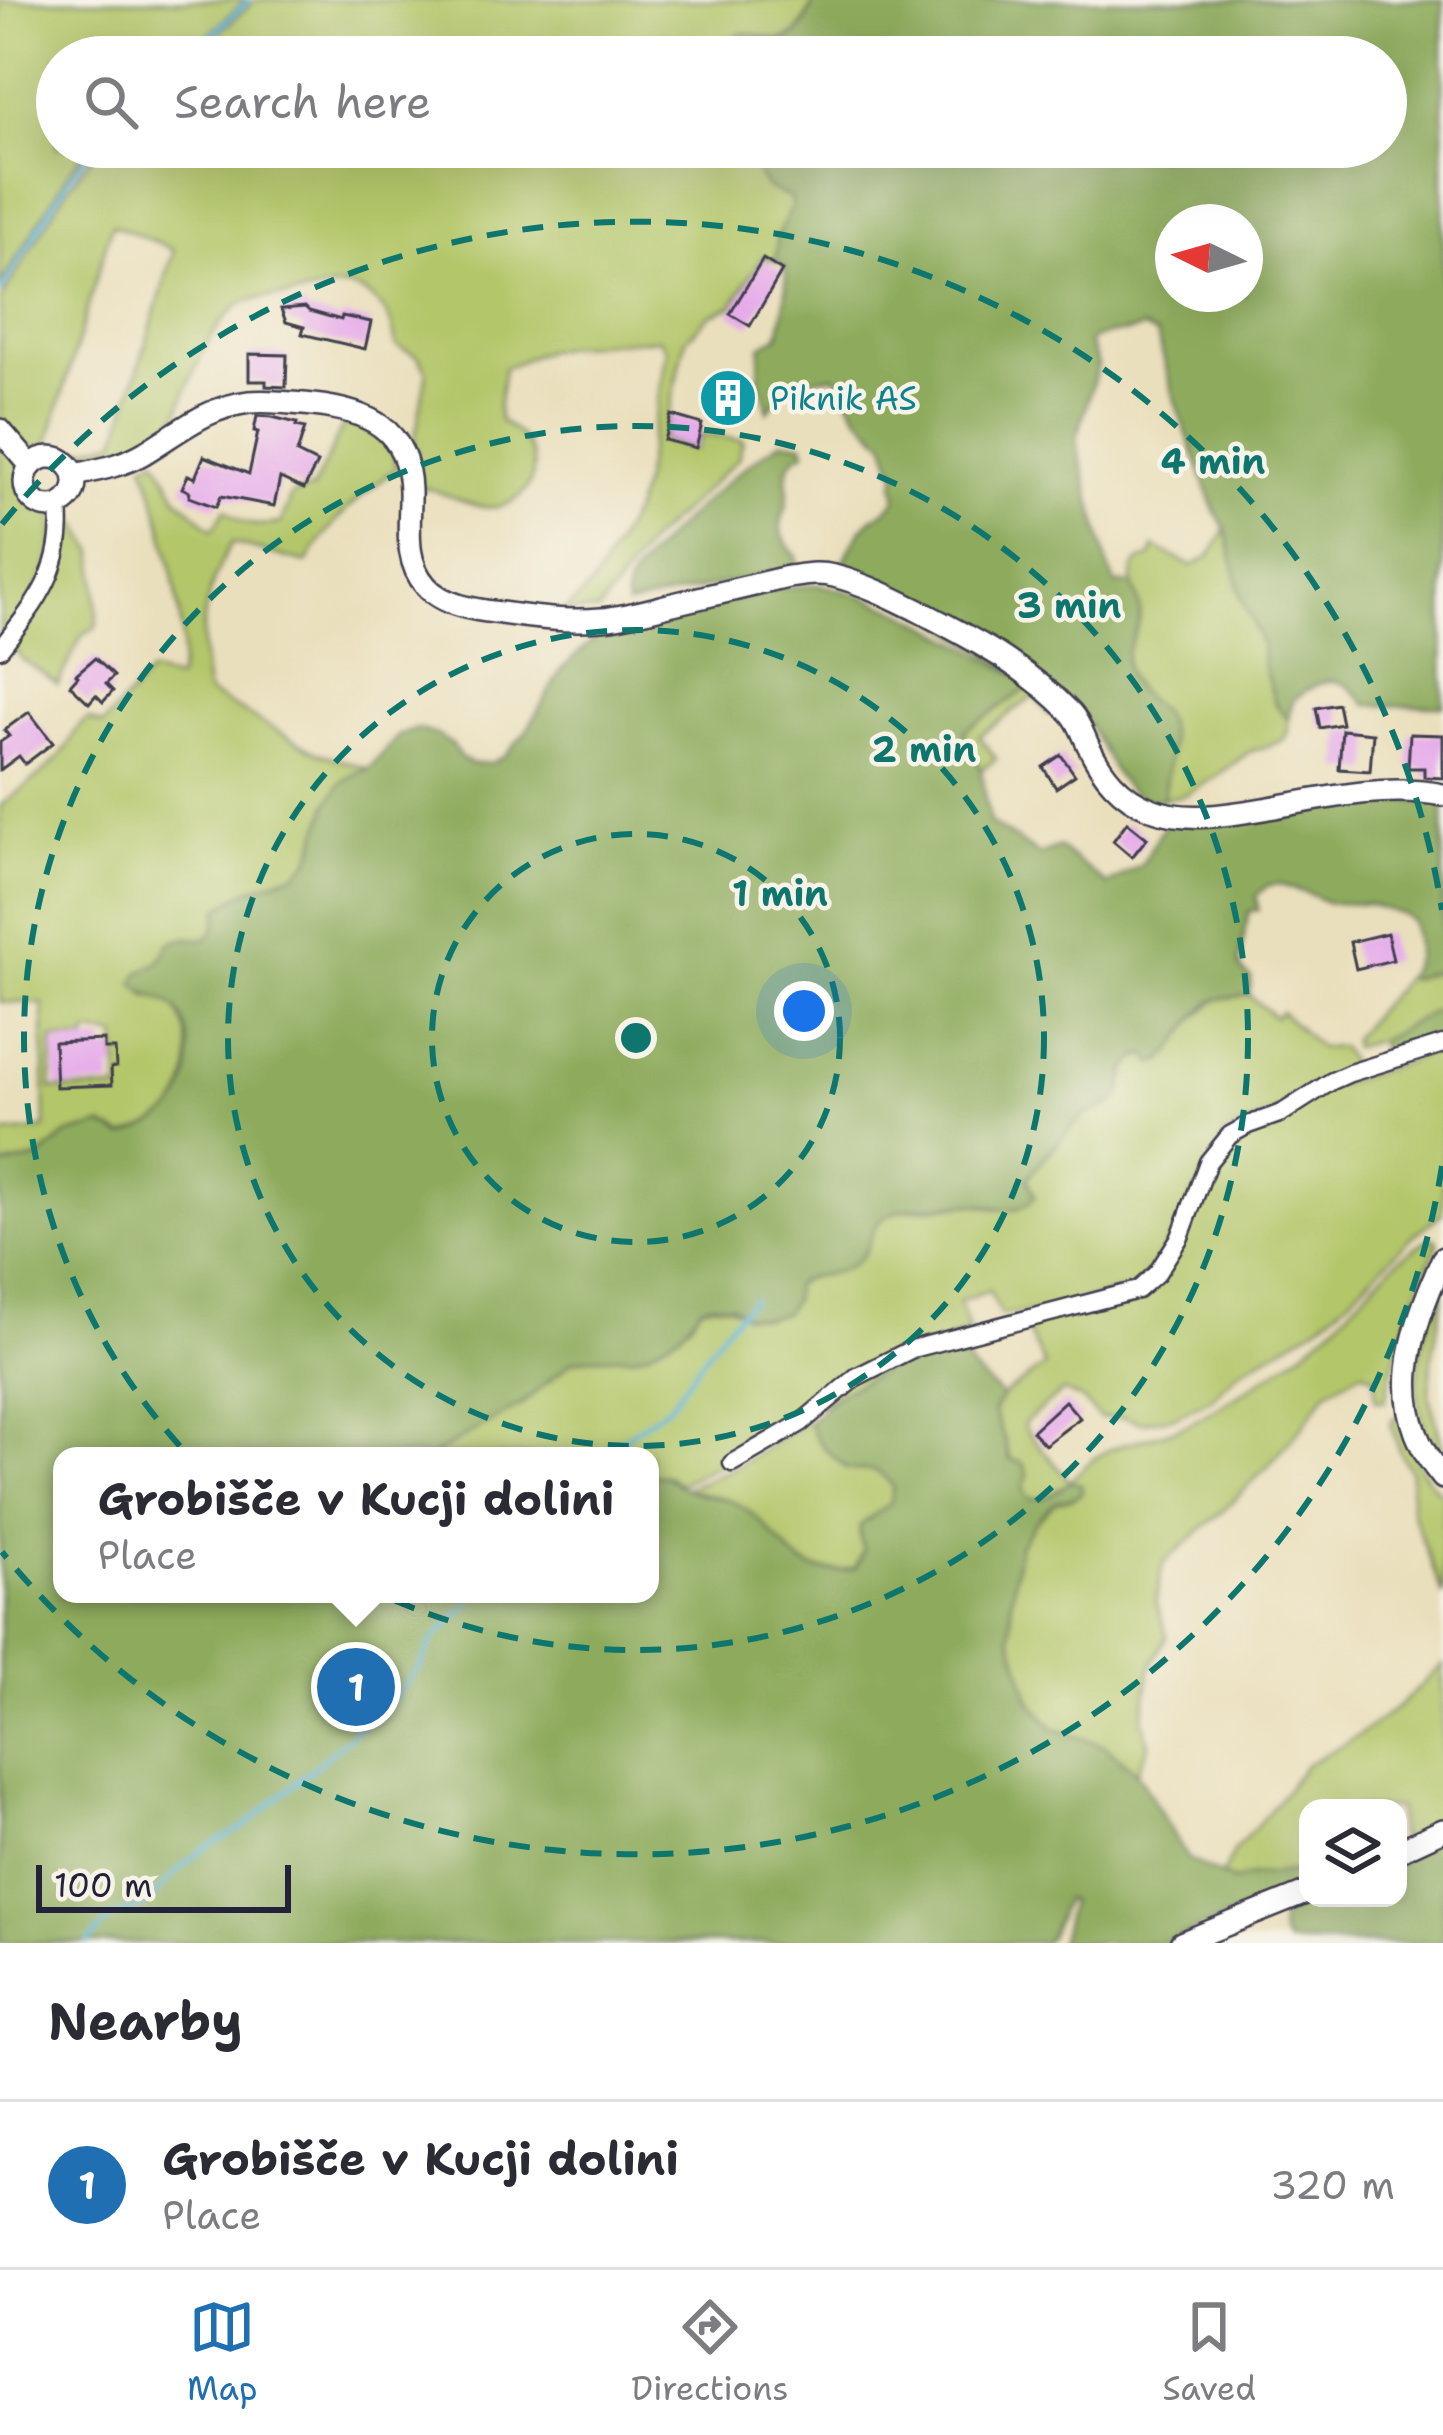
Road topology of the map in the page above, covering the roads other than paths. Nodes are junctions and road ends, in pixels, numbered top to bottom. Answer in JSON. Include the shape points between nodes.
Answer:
{"nodes":[{"id":1,"x":0,"y":430,"type":"edge"},
{"id":2,"x":31,"y":466,"type":"junction"},
{"id":3,"x":75,"y":476,"type":"junction"},
{"id":4,"x":59,"y":506,"type":"junction"},
{"id":5,"x":0,"y":649,"type":"edge"},
{"id":6,"x":1443,"y":795,"type":"edge"},
{"id":7,"x":1443,"y":1044,"type":"edge"},
{"id":8,"x":1443,"y":1258,"type":"edge"},
{"id":9,"x":732,"y":1462,"type":"dead end"},
{"id":10,"x":1443,"y":1478,"type":"edge"},
{"id":11,"x":1443,"y":1830,"type":"edge"},
{"id":12,"x":1407,"y":1847,"type":"edge"},
{"id":13,"x":1299,"y":1896,"type":"edge"},
{"id":14,"x":1181,"y":1943,"type":"edge"}],
"edges":[{"from":1,"to":2,"type":"street"},
{"from":2,"to":3,"type":"street","via":[[58,458]]},
{"from":2,"to":4,"type":"street","via":[[27,493],[39,505]]},
{"from":3,"to":4,"type":"street","via":[[74,492]]},
{"from":3,"to":6,"type":"street","via":[[140,456],[210,411],[249,402],[340,408],[389,432],[404,452],[415,568],[447,601],[550,620],[598,619],[788,577],[832,576],[1009,660],[1075,718],[1104,773],[1147,808],[1187,816],[1386,792]]},
{"from":4,"to":5,"type":"street","via":[[52,572]]},
{"from":7,"to":9,"type":"street","via":[[1350,1072],[1230,1135],[1208,1162],[1180,1238],[1138,1290],[912,1349],[856,1377],[801,1423]]},
{"from":8,"to":10,"type":"street","via":[[1407,1372],[1415,1434]]},
{"from":11,"to":12,"type":"street"},
{"from":13,"to":14,"type":"street"}]}
